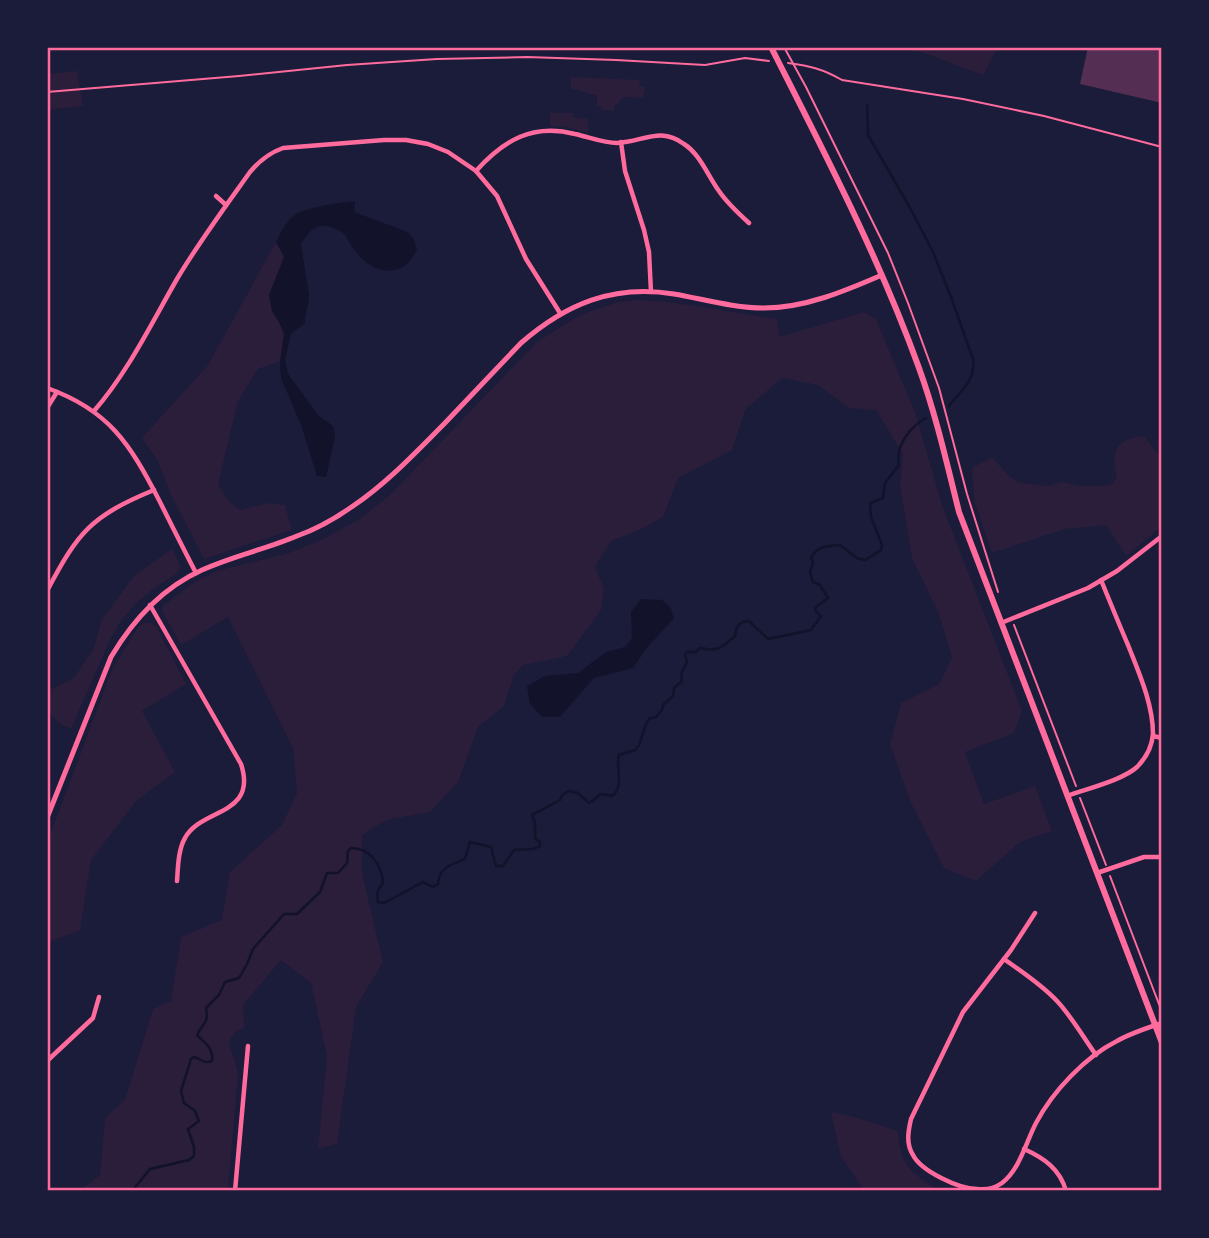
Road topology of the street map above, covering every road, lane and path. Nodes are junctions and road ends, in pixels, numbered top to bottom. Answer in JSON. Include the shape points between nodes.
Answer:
{"nodes":[{"id":1,"x":771,"y":47,"type":"edge"},
{"id":2,"x":745,"y":58,"type":"dead end"},
{"id":3,"x":813,"y":66,"type":"dead end"},
{"id":4,"x":47,"y":92,"type":"edge"},
{"id":5,"x":621,"y":142,"type":"junction"},
{"id":6,"x":1162,"y":147,"type":"edge"},
{"id":7,"x":476,"y":171,"type":"junction"},
{"id":8,"x":216,"y":196,"type":"dead end"},
{"id":9,"x":226,"y":205,"type":"junction"},
{"id":10,"x":749,"y":223,"type":"dead end"},
{"id":11,"x":882,"y":275,"type":"junction"},
{"id":12,"x":652,"y":292,"type":"junction"},
{"id":13,"x":560,"y":313,"type":"junction"},
{"id":14,"x":47,"y":388,"type":"edge"},
{"id":15,"x":57,"y":392,"type":"junction"},
{"id":16,"x":47,"y":408,"type":"edge"},
{"id":17,"x":94,"y":411,"type":"junction"},
{"id":18,"x":154,"y":490,"type":"junction"},
{"id":19,"x":1162,"y":536,"type":"edge"},
{"id":20,"x":196,"y":573,"type":"junction"},
{"id":21,"x":1101,"y":580,"type":"junction"},
{"id":22,"x":47,"y":591,"type":"edge"},
{"id":23,"x":150,"y":605,"type":"junction"},
{"id":24,"x":1012,"y":619,"type":"junction"},
{"id":25,"x":1001,"y":623,"type":"junction"},
{"id":26,"x":1153,"y":736,"type":"junction"},
{"id":27,"x":1162,"y":738,"type":"edge"},
{"id":28,"x":1078,"y":792,"type":"junction"},
{"id":29,"x":1068,"y":796,"type":"junction"},
{"id":30,"x":47,"y":818,"type":"edge"},
{"id":31,"x":1162,"y":857,"type":"edge"},
{"id":32,"x":1107,"y":869,"type":"junction"},
{"id":33,"x":1097,"y":873,"type":"junction"},
{"id":34,"x":177,"y":881,"type":"dead end"},
{"id":35,"x":1035,"y":913,"type":"dead end"},
{"id":36,"x":1004,"y":959,"type":"junction"},
{"id":37,"x":99,"y":997,"type":"dead end"},
{"id":38,"x":1162,"y":1012,"type":"edge"},
{"id":39,"x":1159,"y":1024,"type":"edge"},
{"id":40,"x":1162,"y":1042,"type":"edge"},
{"id":41,"x":247,"y":1046,"type":"dead end"},
{"id":42,"x":1096,"y":1055,"type":"junction"},
{"id":43,"x":47,"y":1060,"type":"edge"},
{"id":44,"x":1024,"y":1149,"type":"junction"},
{"id":45,"x":235,"y":1191,"type":"edge"},
{"id":46,"x":1066,"y":1191,"type":"edge"}],
"edges":[{"from":1,"to":11,"type":"main road"},
{"from":2,"to":4,"type":"path","via":[[705,65],[527,57],[437,59]]},
{"from":3,"to":6,"type":"path","via":[[842,79],[1017,110]]},
{"from":5,"to":7,"type":"street","via":[[544,130],[498,148]]},
{"from":5,"to":10,"type":"street","via":[[667,135],[687,145],[720,194]]},
{"from":5,"to":12,"type":"street","via":[[649,253]]},
{"from":7,"to":9,"type":"street","via":[[448,152],[406,140],[297,146],[258,161]]},
{"from":7,"to":13,"type":"street","via":[[496,196],[526,259]]},
{"from":8,"to":9,"type":"street"},
{"from":9,"to":17,"type":"street","via":[[122,374]]},
{"from":11,"to":12,"type":"street","via":[[790,307],[751,307]]},
{"from":11,"to":25,"type":"main road","via":[[919,369],[959,512]]},
{"from":12,"to":13,"type":"street","via":[[603,297]]},
{"from":13,"to":20,"type":"street","via":[[521,343],[404,465],[354,505],[299,536]]},
{"from":14,"to":15,"type":"street"},
{"from":15,"to":16,"type":"street"},
{"from":15,"to":17,"type":"street"},
{"from":17,"to":18,"type":"street","via":[[130,447]]},
{"from":18,"to":20,"type":"street"},
{"from":18,"to":22,"type":"street","via":[[126,501],[88,527]]},
{"from":19,"to":21,"type":"street"},
{"from":20,"to":23,"type":"street"},
{"from":21,"to":24,"type":"street"},
{"from":21,"to":26,"type":"street","via":[[1144,689]]},
{"from":23,"to":30,"type":"street","via":[[111,657]]},
{"from":23,"to":34,"type":"street","via":[[244,773],[236,801],[184,838]]},
{"from":24,"to":25,"type":"street"},
{"from":24,"to":28,"type":"path"},
{"from":25,"to":29,"type":"main road"},
{"from":26,"to":27,"type":"street"},
{"from":26,"to":28,"type":"street","via":[[1135,769]]},
{"from":28,"to":29,"type":"street"},
{"from":28,"to":32,"type":"path"},
{"from":29,"to":33,"type":"main road"},
{"from":31,"to":32,"type":"street"},
{"from":32,"to":33,"type":"street"},
{"from":32,"to":38,"type":"path"},
{"from":33,"to":39,"type":"main road"},
{"from":35,"to":36,"type":"street"},
{"from":36,"to":42,"type":"street","via":[[1056,1000]]},
{"from":36,"to":44,"type":"street","via":[[954,1029],[911,1119],[908,1144],[920,1165],[930,1172],[974,1189],[999,1185],[1009,1177]]},
{"from":37,"to":43,"type":"street","via":[[93,1018]]},
{"from":39,"to":40,"type":"main road"},
{"from":39,"to":42,"type":"street","via":[[1116,1041]]},
{"from":41,"to":45,"type":"street"},
{"from":42,"to":44,"type":"street","via":[[1051,1099]]},
{"from":44,"to":46,"type":"street","via":[[1047,1161]]}]}
